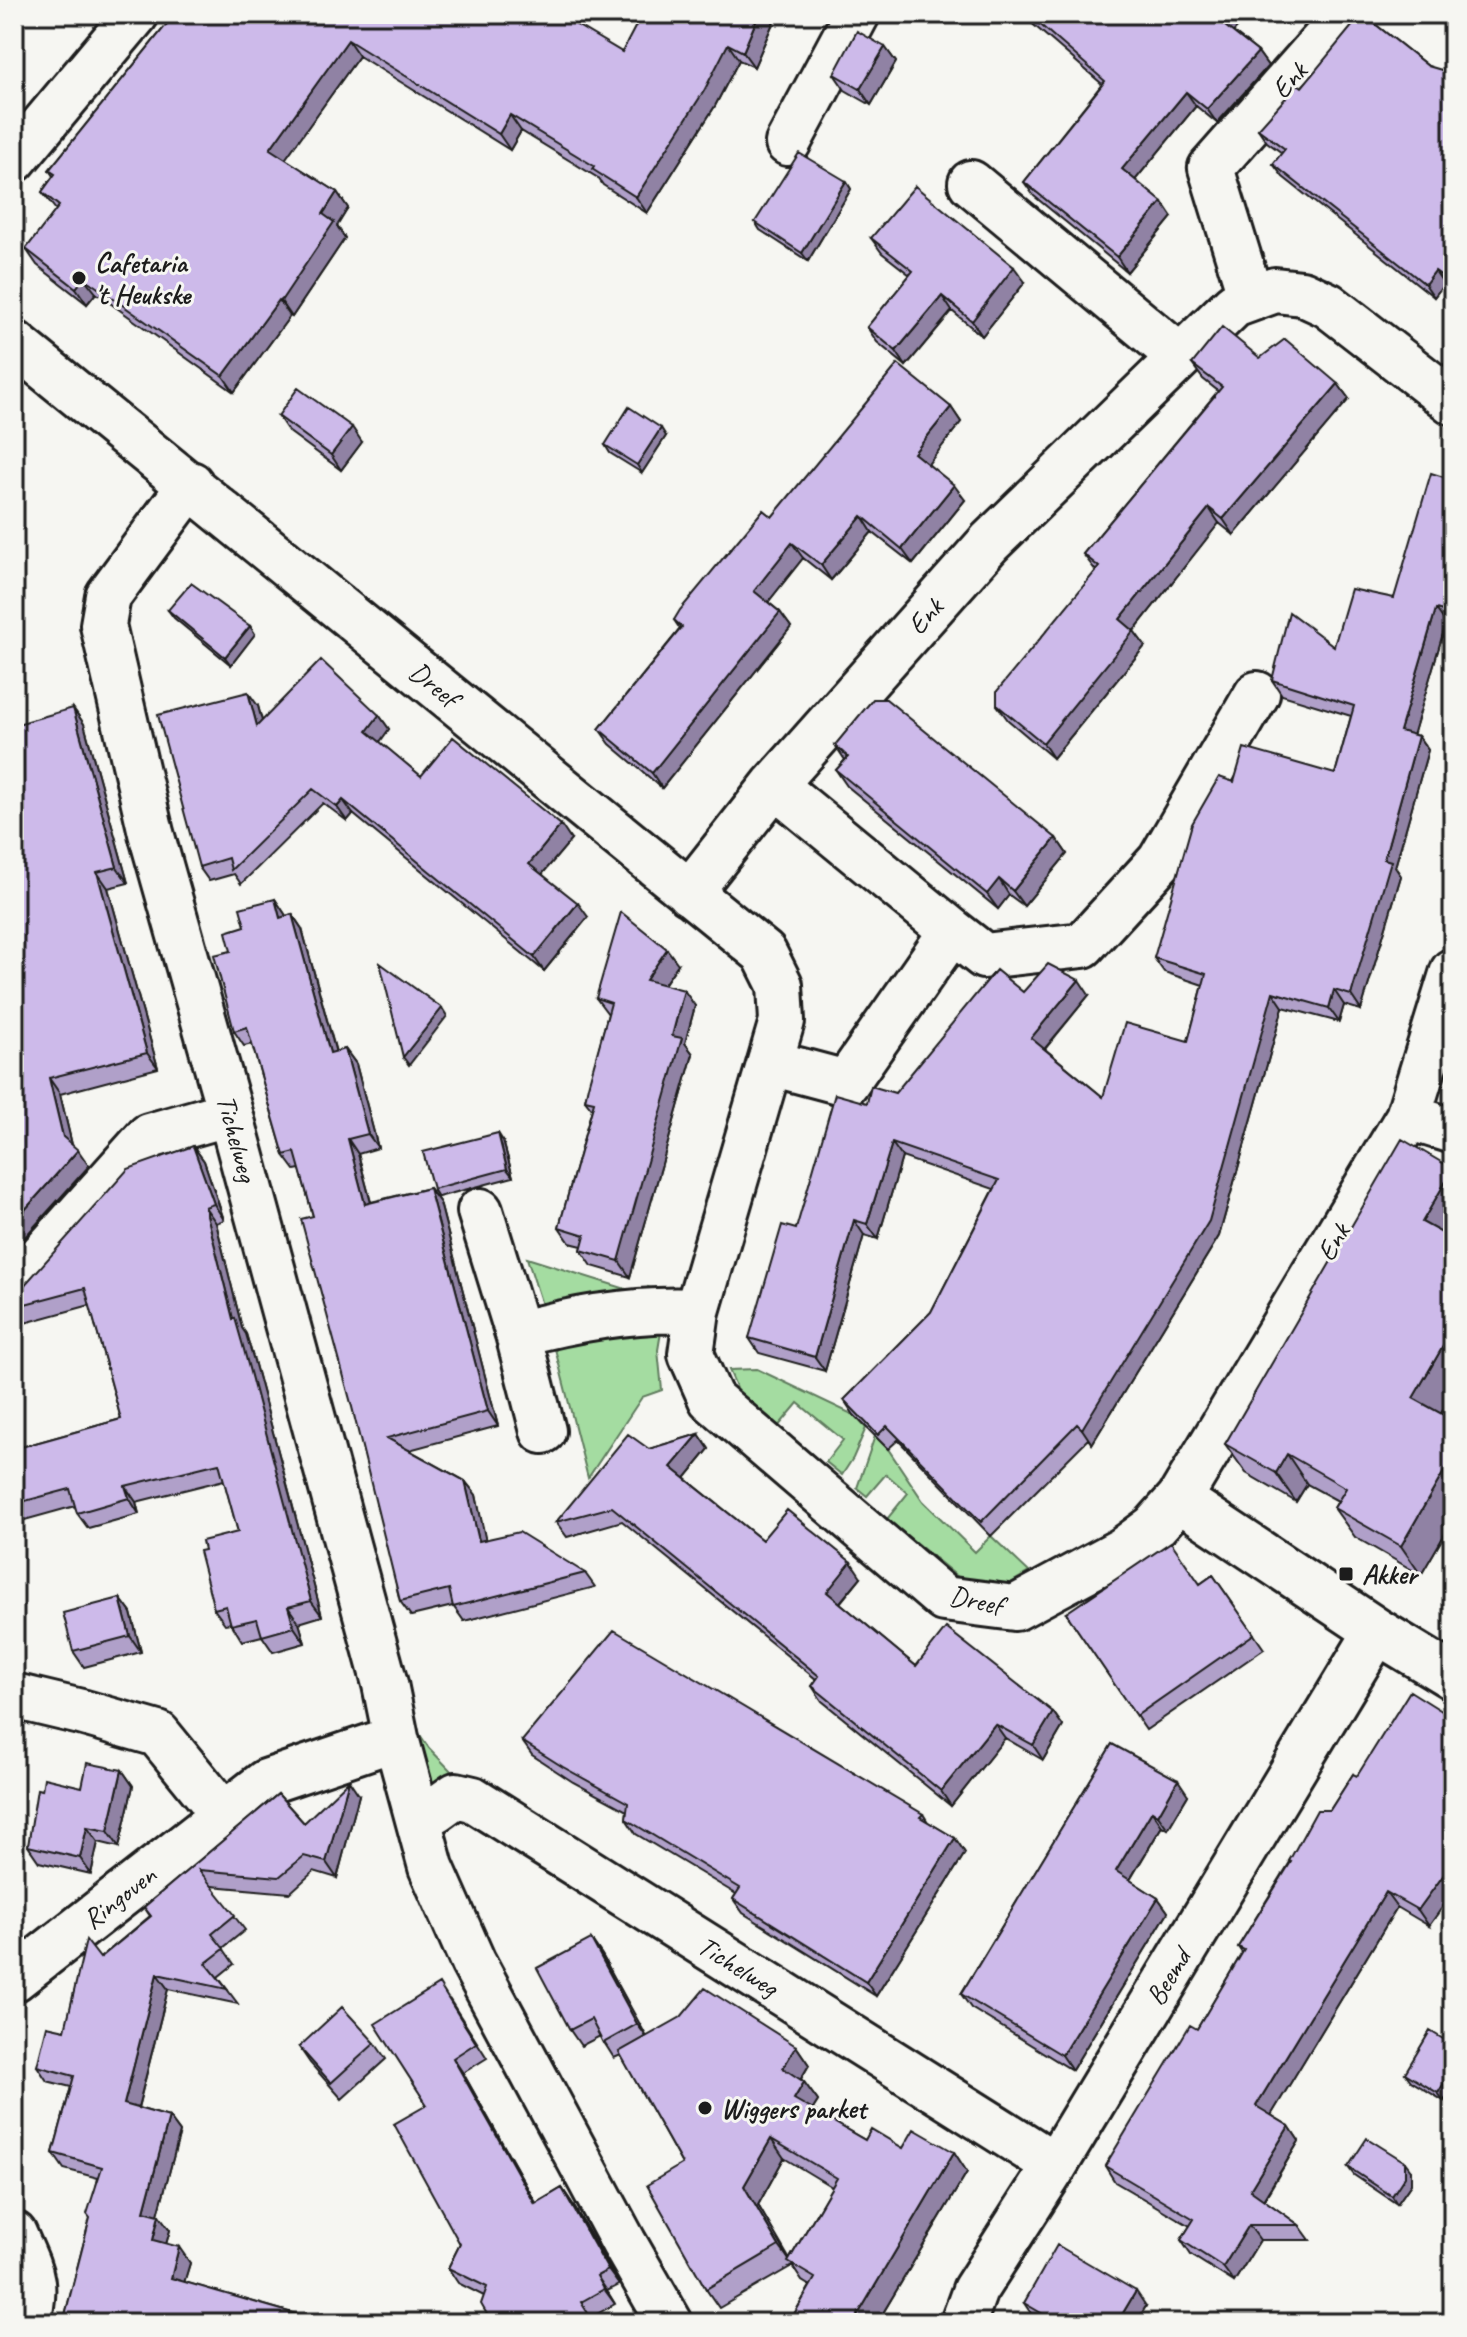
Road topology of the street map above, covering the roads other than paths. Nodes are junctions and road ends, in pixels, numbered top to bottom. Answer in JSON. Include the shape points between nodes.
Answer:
{"nodes":[{"id":1,"x":136,"y":14,"type":"edge"},
{"id":2,"x":857,"y":14,"type":"edge"},
{"id":3,"x":1395,"y":14,"type":"edge"},
{"id":4,"x":1338,"y":24,"type":"edge"},
{"id":5,"x":1453,"y":60,"type":"edge"},
{"id":6,"x":788,"y":143,"type":"dead end"},
{"id":7,"x":14,"y":160,"type":"edge"},
{"id":8,"x":971,"y":183,"type":"dead end"},
{"id":9,"x":1251,"y":298,"type":"junction"},
{"id":10,"x":14,"y":343,"type":"edge"},
{"id":11,"x":1179,"y":356,"type":"junction"},
{"id":12,"x":1453,"y":402,"type":"edge"},
{"id":13,"x":191,"y":484,"type":"junction"},
{"id":14,"x":1257,"y":694,"type":"dead end"},
{"id":15,"x":774,"y":785,"type":"junction"},
{"id":16,"x":689,"y":893,"type":"junction"},
{"id":17,"x":952,"y":931,"type":"junction"},
{"id":18,"x":1453,"y":971,"type":"edge"},
{"id":19,"x":771,"y":1063,"type":"junction"},
{"id":20,"x":230,"y":1113,"type":"junction"},
{"id":21,"x":1408,"y":1117,"type":"junction"},
{"id":22,"x":1453,"y":1131,"type":"edge"},
{"id":23,"x":480,"y":1211,"type":"dead end"},
{"id":24,"x":14,"y":1287,"type":"edge"},
{"id":25,"x":697,"y":1311,"type":"junction"},
{"id":26,"x":518,"y":1334,"type":"junction"},
{"id":27,"x":543,"y":1431,"type":"dead end"},
{"id":28,"x":1179,"y":1499,"type":"junction"},
{"id":29,"x":1377,"y":1631,"type":"junction"},
{"id":30,"x":1453,"y":1677,"type":"edge"},
{"id":31,"x":14,"y":1696,"type":"edge"},
{"id":32,"x":396,"y":1738,"type":"junction"},
{"id":33,"x":418,"y":1814,"type":"junction"},
{"id":34,"x":224,"y":1815,"type":"junction"},
{"id":35,"x":14,"y":1979,"type":"edge"},
{"id":36,"x":1055,"y":2165,"type":"junction"},
{"id":37,"x":14,"y":2234,"type":"edge"},
{"id":38,"x":27,"y":2323,"type":"edge"},
{"id":39,"x":670,"y":2323,"type":"edge"},
{"id":40,"x":963,"y":2323,"type":"edge"}],
"edges":[{"from":1,"to":7,"type":"street"},
{"from":2,"to":6,"type":"street"},
{"from":3,"to":5,"type":"street"},
{"from":4,"to":9,"type":"street","name":"Enk","via":[[1211,168]]},
{"from":8,"to":11,"type":"street"},
{"from":9,"to":11,"type":"street","name":"Enk","via":[[1234,305]]},
{"from":9,"to":12,"type":"street","name":"Enk","via":[[1275,290],[1302,293],[1328,305]]},
{"from":10,"to":13,"type":"street","name":"Dreef"},
{"from":11,"to":15,"type":"street","name":"Enk","via":[[990,542]]},
{"from":13,"to":16,"type":"street","name":"Dreef"},
{"from":13,"to":20,"type":"street","name":"Tichelweg","via":[[108,596],[103,625],[151,833]]},
{"from":14,"to":17,"type":"street","via":[[1160,861],[1083,945],[984,956]]},
{"from":15,"to":16,"type":"street","name":"Enk"},
{"from":15,"to":17,"type":"street"},
{"from":16,"to":19,"type":"street","name":"Dreef","via":[[764,953],[780,985],[782,1021]]},
{"from":17,"to":19,"type":"street","via":[[846,1083]]},
{"from":18,"to":21,"type":"street","name":"Enk"},
{"from":19,"to":25,"type":"street","name":"Dreef"},
{"from":20,"to":24,"type":"street","via":[[149,1136]]},
{"from":20,"to":32,"type":"street","name":"Tichelweg"},
{"from":21,"to":22,"type":"street"},
{"from":21,"to":28,"type":"street","name":"Enk"},
{"from":23,"to":26,"type":"street"},
{"from":25,"to":26,"type":"street","via":[[655,1309]]},
{"from":25,"to":28,"type":"street","name":"Dreef","via":[[691,1354],[711,1399],[944,1599],[1015,1608],[1123,1550]]},
{"from":26,"to":27,"type":"street"},
{"from":28,"to":29,"type":"street"},
{"from":29,"to":30,"type":"street"},
{"from":29,"to":36,"type":"street","name":"Beemd"},
{"from":31,"to":34,"type":"street","via":[[158,1734]]},
{"from":32,"to":33,"type":"street","name":"Tichelweg"},
{"from":32,"to":34,"type":"street","name":"Ringoven","via":[[266,1782]]},
{"from":33,"to":36,"type":"street","name":"Tichelweg","via":[[435,1810],[456,1795],[473,1799]]},
{"from":33,"to":39,"type":"street","name":"Tichelweg","via":[[431,1867],[473,1962]]},
{"from":34,"to":35,"type":"street","name":"Ringoven"},
{"from":36,"to":40,"type":"street","name":"Beemd","via":[[975,2290]]},
{"from":37,"to":38,"type":"street","via":[[35,2298]]}]}
